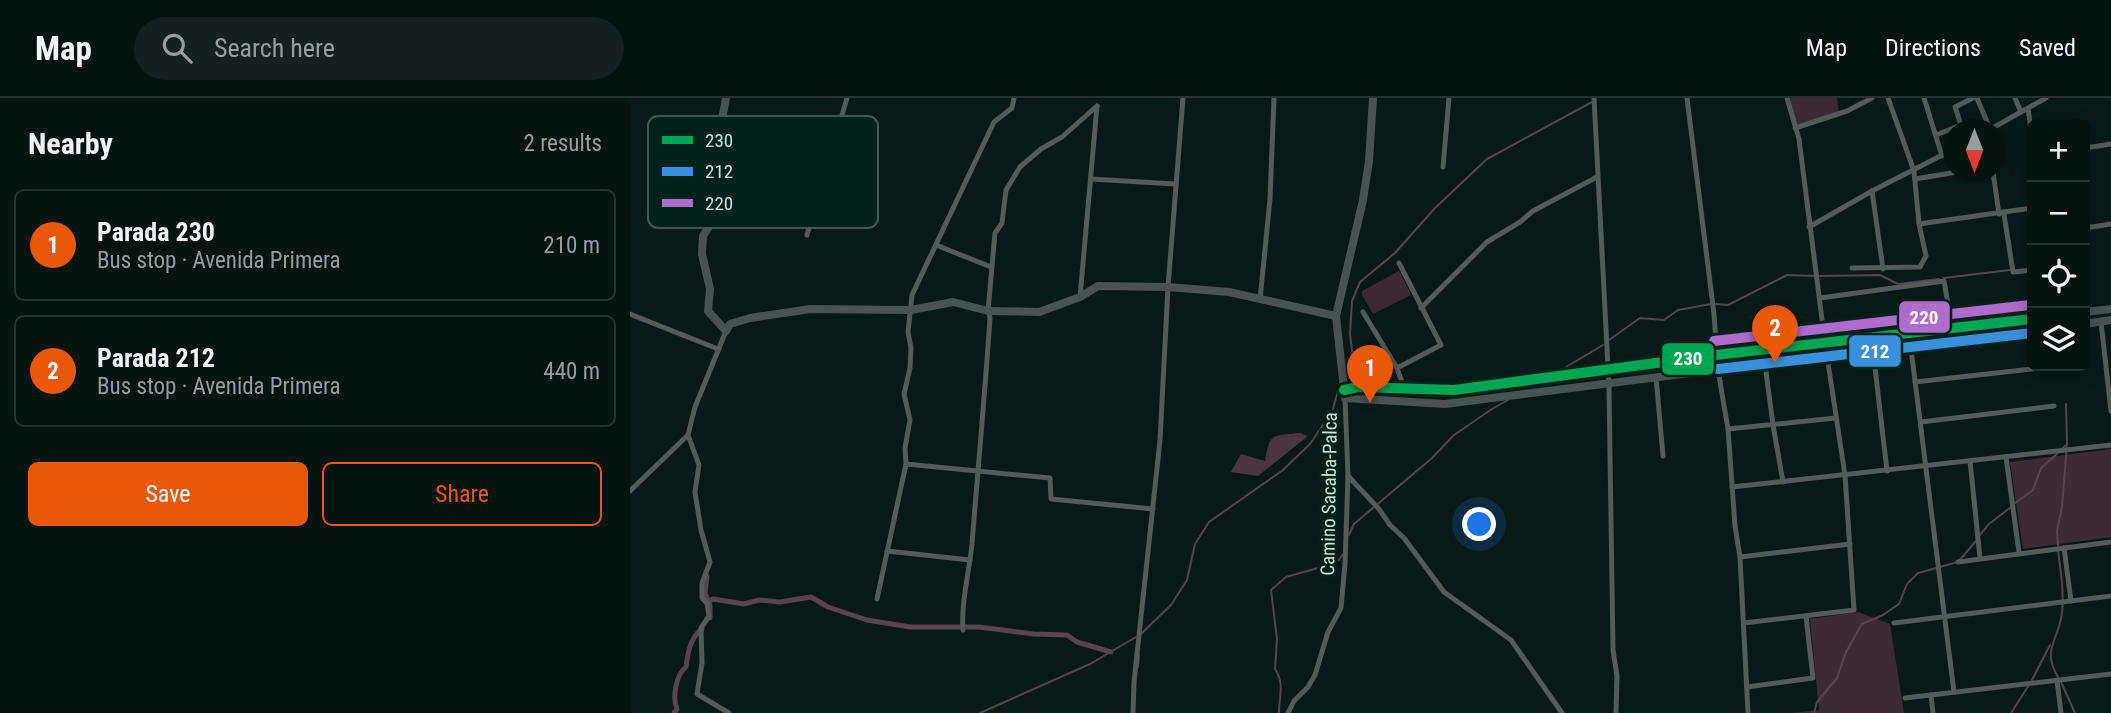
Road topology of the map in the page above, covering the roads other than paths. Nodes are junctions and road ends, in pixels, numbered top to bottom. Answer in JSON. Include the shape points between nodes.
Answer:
{"nodes":[{"id":1,"x":726,"y":98,"type":"edge"},
{"id":2,"x":847,"y":98,"type":"edge"},
{"id":3,"x":1014,"y":98,"type":"edge"},
{"id":4,"x":1183,"y":98,"type":"edge"},
{"id":5,"x":1274,"y":98,"type":"edge"},
{"id":6,"x":1373,"y":98,"type":"edge"},
{"id":7,"x":1449,"y":98,"type":"edge"},
{"id":8,"x":1594,"y":98,"type":"edge"},
{"id":9,"x":1687,"y":98,"type":"edge"},
{"id":10,"x":1787,"y":98,"type":"edge"},
{"id":11,"x":1872,"y":98,"type":"edge"},
{"id":12,"x":1888,"y":98,"type":"edge"},
{"id":13,"x":1924,"y":98,"type":"edge"},
{"id":14,"x":1975,"y":98,"type":"edge"},
{"id":15,"x":2015,"y":98,"type":"edge"},
{"id":16,"x":2046,"y":98,"type":"edge"},
{"id":17,"x":2028,"y":108,"type":"junction"},
{"id":18,"x":2021,"y":112,"type":"junction"},
{"id":19,"x":723,"y":116,"type":"edge"},
{"id":20,"x":842,"y":116,"type":"edge"},
{"id":21,"x":1985,"y":119,"type":"edge"},
{"id":22,"x":2030,"y":119,"type":"edge"},
{"id":23,"x":2006,"y":120,"type":"edge"},
{"id":24,"x":1795,"y":128,"type":"junction"},
{"id":25,"x":1936,"y":135,"type":"junction"},
{"id":26,"x":2111,"y":144,"type":"edge"},
{"id":27,"x":2090,"y":147,"type":"edge"},
{"id":28,"x":1942,"y":156,"type":"joint"},
{"id":29,"x":1443,"y":167,"type":"dead end"},
{"id":30,"x":1913,"y":171,"type":"junction"},
{"id":31,"x":1943,"y":174,"type":"edge"},
{"id":32,"x":1597,"y":177,"type":"junction"},
{"id":33,"x":1091,"y":179,"type":"junction"},
{"id":34,"x":1915,"y":179,"type":"junction"},
{"id":35,"x":1995,"y":182,"type":"edge"},
{"id":36,"x":1175,"y":184,"type":"junction"},
{"id":37,"x":1872,"y":191,"type":"junction"},
{"id":38,"x":2027,"y":209,"type":"edge"},
{"id":39,"x":2001,"y":214,"type":"junction"},
{"id":40,"x":2111,"y":224,"type":"edge"},
{"id":41,"x":1919,"y":225,"type":"junction"},
{"id":42,"x":1810,"y":227,"type":"junction"},
{"id":43,"x":2090,"y":227,"type":"edge"},
{"id":44,"x":708,"y":228,"type":"edge"},
{"id":45,"x":809,"y":228,"type":"edge"},
{"id":46,"x":807,"y":235,"type":"dead end"},
{"id":47,"x":936,"y":245,"type":"junction"},
{"id":48,"x":1399,"y":263,"type":"dead end"},
{"id":49,"x":991,"y":267,"type":"junction"},
{"id":50,"x":1852,"y":268,"type":"dead end"},
{"id":51,"x":1883,"y":269,"type":"junction"},
{"id":52,"x":2027,"y":271,"type":"edge"},
{"id":53,"x":1168,"y":287,"type":"junction"},
{"id":54,"x":1080,"y":297,"type":"junction"},
{"id":55,"x":1821,"y":298,"type":"junction"},
{"id":56,"x":1260,"y":300,"type":"junction"},
{"id":57,"x":1421,"y":308,"type":"junction"},
{"id":58,"x":2111,"y":309,"type":"edge"},
{"id":59,"x":911,"y":310,"type":"junction"},
{"id":60,"x":988,"y":311,"type":"junction"},
{"id":61,"x":2090,"y":311,"type":"edge"},
{"id":62,"x":1363,"y":312,"type":"dead end"},
{"id":63,"x":630,"y":313,"type":"edge"},
{"id":64,"x":1336,"y":316,"type":"junction"},
{"id":65,"x":2027,"y":320,"type":"edge"},
{"id":66,"x":2111,"y":320,"type":"edge"},
{"id":67,"x":2101,"y":322,"type":"junction"},
{"id":68,"x":2090,"y":323,"type":"edge"},
{"id":69,"x":1952,"y":328,"type":"junction"},
{"id":70,"x":726,"y":331,"type":"junction"},
{"id":71,"x":2027,"y":331,"type":"edge"},
{"id":72,"x":1909,"y":333,"type":"junction"},
{"id":73,"x":1825,"y":343,"type":"junction"},
{"id":74,"x":1910,"y":346,"type":"junction"},
{"id":75,"x":718,"y":349,"type":"junction"},
{"id":76,"x":1873,"y":350,"type":"junction"},
{"id":77,"x":1716,"y":355,"type":"junction"},
{"id":78,"x":1827,"y":356,"type":"junction"},
{"id":79,"x":1765,"y":364,"type":"junction"},
{"id":80,"x":1397,"y":368,"type":"junction"},
{"id":81,"x":1607,"y":370,"type":"junction"},
{"id":82,"x":1718,"y":370,"type":"junction"},
{"id":83,"x":2027,"y":370,"type":"edge"},
{"id":84,"x":1656,"y":377,"type":"junction"},
{"id":85,"x":1608,"y":382,"type":"junction"},
{"id":86,"x":1915,"y":382,"type":"junction"},
{"id":87,"x":1404,"y":388,"type":"junction"},
{"id":88,"x":1345,"y":394,"type":"junction"},
{"id":89,"x":2054,"y":406,"type":"dead end"},
{"id":90,"x":2111,"y":411,"type":"edge"},
{"id":91,"x":1836,"y":418,"type":"junction"},
{"id":92,"x":1921,"y":422,"type":"junction"},
{"id":93,"x":1773,"y":425,"type":"junction"},
{"id":94,"x":1728,"y":429,"type":"junction"},
{"id":95,"x":688,"y":435,"type":"junction"},
{"id":96,"x":2111,"y":445,"type":"edge"},
{"id":97,"x":1663,"y":456,"type":"dead end"},
{"id":98,"x":2006,"y":457,"type":"junction"},
{"id":99,"x":1970,"y":461,"type":"junction"},
{"id":100,"x":906,"y":464,"type":"junction"},
{"id":101,"x":1926,"y":466,"type":"junction"},
{"id":102,"x":978,"y":471,"type":"junction"},
{"id":103,"x":1887,"y":471,"type":"junction"},
{"id":104,"x":1845,"y":475,"type":"junction"},
{"id":105,"x":1348,"y":477,"type":"junction"},
{"id":106,"x":1783,"y":482,"type":"junction"},
{"id":107,"x":1732,"y":487,"type":"junction"},
{"id":108,"x":630,"y":491,"type":"edge"},
{"id":109,"x":1153,"y":509,"type":"junction"},
{"id":110,"x":2111,"y":542,"type":"edge"},
{"id":111,"x":1850,"y":544,"type":"junction"},
{"id":112,"x":2064,"y":548,"type":"junction"},
{"id":113,"x":887,"y":551,"type":"junction"},
{"id":114,"x":2019,"y":552,"type":"junction"},
{"id":115,"x":1740,"y":557,"type":"junction"},
{"id":116,"x":1980,"y":558,"type":"junction"},
{"id":117,"x":970,"y":560,"type":"junction"},
{"id":118,"x":1958,"y":562,"type":"dead end"},
{"id":119,"x":2111,"y":596,"type":"edge"},
{"id":120,"x":877,"y":598,"type":"dead end"},
{"id":121,"x":2071,"y":601,"type":"junction"},
{"id":122,"x":1943,"y":615,"type":"junction"},
{"id":123,"x":1806,"y":616,"type":"junction"},
{"id":124,"x":1894,"y":623,"type":"dead end"},
{"id":125,"x":1744,"y":624,"type":"junction"},
{"id":126,"x":963,"y":630,"type":"dead end"},
{"id":127,"x":2111,"y":674,"type":"edge"},
{"id":128,"x":2057,"y":680,"type":"junction"},
{"id":129,"x":1746,"y":687,"type":"junction"},
{"id":130,"x":1954,"y":692,"type":"junction"},
{"id":131,"x":1931,"y":695,"type":"junction"},
{"id":132,"x":1905,"y":698,"type":"dead end"},
{"id":133,"x":729,"y":713,"type":"edge"},
{"id":134,"x":1133,"y":713,"type":"edge"},
{"id":135,"x":1289,"y":713,"type":"edge"},
{"id":136,"x":1562,"y":713,"type":"edge"},
{"id":137,"x":1616,"y":713,"type":"edge"},
{"id":138,"x":1748,"y":713,"type":"edge"},
{"id":139,"x":1933,"y":713,"type":"edge"},
{"id":140,"x":2061,"y":713,"type":"edge"}],
"edges":[{"from":1,"to":19,"type":"main road"},
{"from":2,"to":20,"type":"street"},
{"from":3,"to":47,"type":"street","via":[[1012,108],[994,122]]},
{"from":4,"to":36,"type":"street"},
{"from":5,"to":56,"type":"street"},
{"from":6,"to":64,"type":"main road","name":"Camino Sacaba-Palca","via":[[1363,200]]},
{"from":7,"to":29,"type":"street"},
{"from":8,"to":32,"type":"street"},
{"from":9,"to":77,"type":"street"},
{"from":10,"to":24,"type":"street"},
{"from":11,"to":24,"type":"street"},
{"from":12,"to":30,"type":"street"},
{"from":13,"to":25,"type":"street"},
{"from":14,"to":21,"type":"street"},
{"from":14,"to":25,"type":"street","via":[[1955,107],[1961,125]]},
{"from":15,"to":18,"type":"street"},
{"from":16,"to":17,"type":"street"},
{"from":17,"to":18,"type":"street"},
{"from":17,"to":22,"type":"street"},
{"from":18,"to":23,"type":"street"},
{"from":24,"to":42,"type":"street"},
{"from":25,"to":28,"type":"street"},
{"from":26,"to":27,"type":"street"},
{"from":28,"to":30,"type":"street"},
{"from":30,"to":34,"type":"street"},
{"from":30,"to":37,"type":"street"},
{"from":31,"to":34,"type":"street"},
{"from":32,"to":57,"type":"street","via":[[1487,242]]},
{"from":32,"to":81,"type":"street"},
{"from":33,"to":36,"type":"street"},
{"from":33,"to":49,"type":"street","via":[[1097,106],[1020,167],[1006,190]]},
{"from":33,"to":54,"type":"street"},
{"from":34,"to":41,"type":"street"},
{"from":35,"to":39,"type":"street"},
{"from":36,"to":53,"type":"street"},
{"from":37,"to":42,"type":"street"},
{"from":37,"to":51,"type":"street"},
{"from":38,"to":39,"type":"street"},
{"from":39,"to":41,"type":"street"},
{"from":39,"to":52,"type":"street","via":[[2013,272]]},
{"from":40,"to":43,"type":"street"},
{"from":41,"to":51,"type":"street","via":[[1926,256],[1920,267]]},
{"from":42,"to":55,"type":"street"},
{"from":44,"to":70,"type":"main road","via":[[702,254],[710,289],[708,311]]},
{"from":45,"to":46,"type":"street"},
{"from":47,"to":49,"type":"street"},
{"from":47,"to":59,"type":"street","via":[[912,295]]},
{"from":48,"to":57,"type":"street"},
{"from":49,"to":60,"type":"street"},
{"from":50,"to":51,"type":"street"},
{"from":53,"to":54,"type":"main road","via":[[1098,286]]},
{"from":53,"to":56,"type":"main road"},
{"from":53,"to":109,"type":"street"},
{"from":54,"to":60,"type":"main road","via":[[1039,312]]},
{"from":55,"to":69,"type":"street","via":[[1944,281]]},
{"from":55,"to":73,"type":"street"},
{"from":56,"to":64,"type":"main road"},
{"from":57,"to":80,"type":"street","via":[[1441,345]]},
{"from":58,"to":61,"type":"main road"},
{"from":59,"to":60,"type":"main road","via":[[953,302]]},
{"from":59,"to":70,"type":"main road","via":[[810,309],[750,318],[730,324]]},
{"from":59,"to":100,"type":"street","via":[[910,368],[904,394],[910,420]]},
{"from":60,"to":102,"type":"street"},
{"from":62,"to":80,"type":"street"},
{"from":63,"to":75,"type":"street"},
{"from":64,"to":88,"type":"main road","name":"Camino Sacaba-Palca"},
{"from":65,"to":69,"type":"main road"},
{"from":66,"to":67,"type":"main road"},
{"from":67,"to":68,"type":"main road"},
{"from":67,"to":90,"type":"street"},
{"from":69,"to":72,"type":"main road"},
{"from":70,"to":75,"type":"street"},
{"from":71,"to":74,"type":"main road"},
{"from":72,"to":73,"type":"main road"},
{"from":72,"to":74,"type":"street"},
{"from":73,"to":77,"type":"main road"},
{"from":73,"to":78,"type":"street"},
{"from":74,"to":76,"type":"main road"},
{"from":74,"to":86,"type":"street"},
{"from":75,"to":95,"type":"street"},
{"from":76,"to":78,"type":"main road"},
{"from":76,"to":103,"type":"street"},
{"from":77,"to":81,"type":"main road"},
{"from":77,"to":82,"type":"street"},
{"from":78,"to":79,"type":"main road"},
{"from":78,"to":91,"type":"street"},
{"from":79,"to":82,"type":"main road"},
{"from":79,"to":93,"type":"street"},
{"from":80,"to":87,"type":"street"},
{"from":81,"to":85,"type":"street"},
{"from":81,"to":87,"type":"main road","via":[[1454,390]]},
{"from":82,"to":84,"type":"main road"},
{"from":82,"to":94,"type":"street"},
{"from":83,"to":86,"type":"street"},
{"from":84,"to":85,"type":"main road"},
{"from":84,"to":97,"type":"street"},
{"from":85,"to":88,"type":"main road","via":[[1445,404]]},
{"from":85,"to":137,"type":"street"},
{"from":86,"to":92,"type":"street"},
{"from":87,"to":88,"type":"main road","via":[[1358,387]]},
{"from":88,"to":105,"type":"street","name":"Camino Sacaba-Palca"},
{"from":89,"to":92,"type":"street"},
{"from":91,"to":93,"type":"street"},
{"from":91,"to":104,"type":"street"},
{"from":92,"to":101,"type":"street"},
{"from":93,"to":94,"type":"street"},
{"from":93,"to":106,"type":"street"},
{"from":94,"to":107,"type":"street"},
{"from":95,"to":108,"type":"street"},
{"from":95,"to":133,"type":"street","via":[[699,465],[695,492],[710,562],[702,583],[709,616],[701,628],[697,694]]},
{"from":96,"to":98,"type":"street"},
{"from":98,"to":99,"type":"street"},
{"from":98,"to":114,"type":"street"},
{"from":99,"to":101,"type":"street"},
{"from":99,"to":116,"type":"street"},
{"from":100,"to":102,"type":"street"},
{"from":100,"to":113,"type":"street"},
{"from":101,"to":103,"type":"street"},
{"from":101,"to":122,"type":"street"},
{"from":102,"to":109,"type":"street","via":[[1050,478],[1051,499]]},
{"from":102,"to":117,"type":"street"},
{"from":103,"to":104,"type":"street"},
{"from":104,"to":106,"type":"street"},
{"from":104,"to":111,"type":"street"},
{"from":105,"to":135,"type":"street","name":"Camino Sacaba-Palca","via":[[1341,608],[1315,675]]},
{"from":105,"to":136,"type":"street","via":[[1404,538],[1444,592],[1511,640]]},
{"from":106,"to":107,"type":"street"},
{"from":107,"to":115,"type":"street"},
{"from":109,"to":134,"type":"street"},
{"from":110,"to":112,"type":"street"},
{"from":111,"to":115,"type":"street"},
{"from":111,"to":123,"type":"street","via":[[1854,610]]},
{"from":112,"to":114,"type":"street"},
{"from":112,"to":121,"type":"street"},
{"from":113,"to":117,"type":"street"},
{"from":113,"to":120,"type":"street"},
{"from":114,"to":116,"type":"street"},
{"from":115,"to":125,"type":"street"},
{"from":116,"to":118,"type":"street"},
{"from":117,"to":126,"type":"street"},
{"from":119,"to":121,"type":"street"},
{"from":121,"to":122,"type":"street"},
{"from":122,"to":124,"type":"street"},
{"from":122,"to":130,"type":"street"},
{"from":123,"to":125,"type":"street"},
{"from":123,"to":129,"type":"street","via":[[1813,678]]},
{"from":125,"to":129,"type":"street"},
{"from":127,"to":128,"type":"street"},
{"from":128,"to":130,"type":"street"},
{"from":128,"to":140,"type":"street"},
{"from":129,"to":138,"type":"street"},
{"from":130,"to":131,"type":"street"},
{"from":131,"to":132,"type":"street"},
{"from":131,"to":139,"type":"street"}]}
